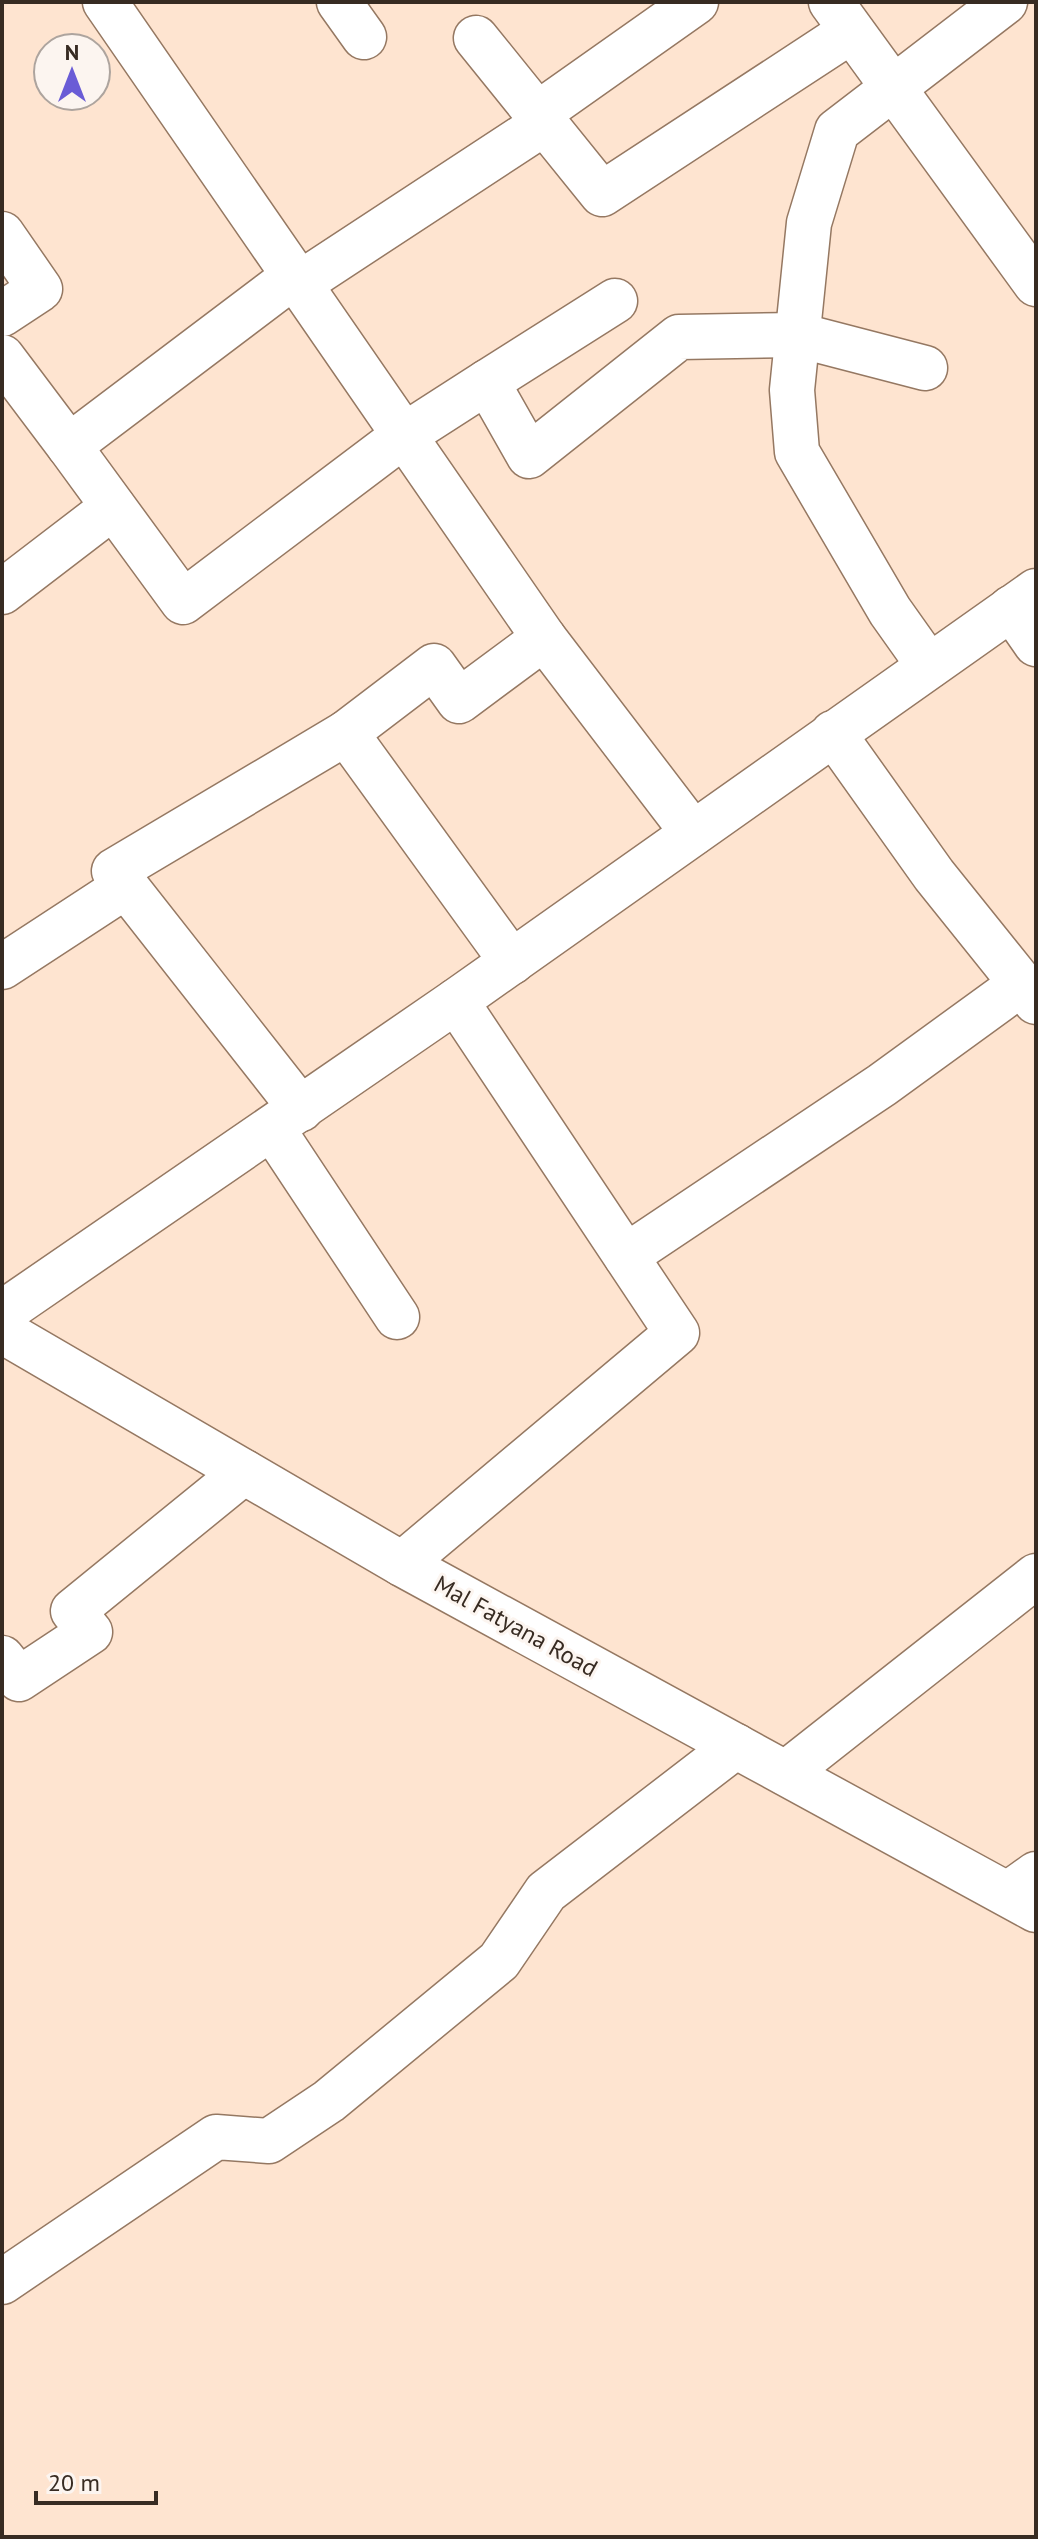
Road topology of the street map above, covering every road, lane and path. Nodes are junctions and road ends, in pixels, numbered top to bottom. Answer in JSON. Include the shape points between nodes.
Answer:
{"nodes":[{"id":1,"x":105,"y":2,"type":"edge"},
{"id":2,"x":339,"y":2,"type":"edge"},
{"id":3,"x":696,"y":2,"type":"edge"},
{"id":4,"x":1005,"y":2,"type":"edge"},
{"id":5,"x":841,"y":16,"type":"edge"},
{"id":6,"x":364,"y":37,"type":"dead end"},
{"id":7,"x":476,"y":38,"type":"dead end"},
{"id":8,"x":892,"y":89,"type":"junction"},
{"id":9,"x":540,"y":119,"type":"junction"},
{"id":10,"x":2,"y":234,"type":"edge"},
{"id":11,"x":296,"y":280,"type":"junction"},
{"id":12,"x":1036,"y":284,"type":"edge"},
{"id":13,"x":615,"y":301,"type":"dead end"},
{"id":14,"x":2,"y":314,"type":"edge"},
{"id":15,"x":798,"y":335,"type":"junction"},
{"id":16,"x":2,"y":357,"type":"edge"},
{"id":17,"x":925,"y":368,"type":"dead end"},
{"id":18,"x":487,"y":382,"type":"junction"},
{"id":19,"x":403,"y":436,"type":"junction"},
{"id":20,"x":69,"y":446,"type":"junction"},
{"id":21,"x":113,"y":507,"type":"junction"},
{"id":22,"x":2,"y":592,"type":"edge"},
{"id":23,"x":1024,"y":600,"type":"edge"},
{"id":24,"x":544,"y":638,"type":"junction"},
{"id":25,"x":1036,"y":644,"type":"edge"},
{"id":26,"x":929,"y":666,"type":"junction"},
{"id":27,"x":346,"y":733,"type":"junction"},
{"id":28,"x":833,"y":733,"type":"junction"},
{"id":29,"x":693,"y":833,"type":"junction"},
{"id":30,"x":126,"y":886,"type":"junction"},
{"id":31,"x":512,"y":962,"type":"junction"},
{"id":32,"x":2,"y":967,"type":"edge"},
{"id":33,"x":1029,"y":993,"type":"edge"},
{"id":34,"x":456,"y":1001,"type":"junction"},
{"id":35,"x":286,"y":1118,"type":"junction"},
{"id":36,"x":626,"y":1256,"type":"junction"},
{"id":37,"x":2,"y":1313,"type":"edge"},
{"id":38,"x":397,"y":1317,"type":"dead end"},
{"id":39,"x":2,"y":1331,"type":"edge"},
{"id":40,"x":244,"y":1472,"type":"junction"},
{"id":41,"x":402,"y":1564,"type":"junction"},
{"id":42,"x":1029,"y":1596,"type":"edge"},
{"id":43,"x":2,"y":1658,"type":"edge"},
{"id":44,"x":736,"y":1746,"type":"junction"},
{"id":45,"x":786,"y":1773,"type":"junction"},
{"id":46,"x":1027,"y":1893,"type":"edge"},
{"id":47,"x":2,"y":2282,"type":"edge"}],
"edges":[{"from":1,"to":11,"type":"street"},
{"from":2,"to":6,"type":"street"},
{"from":3,"to":9,"type":"street"},
{"from":4,"to":8,"type":"street"},
{"from":5,"to":8,"type":"street"},
{"from":5,"to":9,"type":"street","via":[[602,194]]},
{"from":7,"to":9,"type":"street"},
{"from":8,"to":12,"type":"street"},
{"from":8,"to":15,"type":"street","via":[[837,131],[809,223]]},
{"from":9,"to":11,"type":"street"},
{"from":10,"to":14,"type":"street","via":[[40,289]]},
{"from":11,"to":19,"type":"street"},
{"from":11,"to":20,"type":"street"},
{"from":13,"to":18,"type":"street"},
{"from":15,"to":17,"type":"street"},
{"from":15,"to":18,"type":"street","via":[[679,337],[529,456]]},
{"from":15,"to":26,"type":"street","via":[[792,390],[797,452],[890,611]]},
{"from":16,"to":20,"type":"street"},
{"from":18,"to":19,"type":"street"},
{"from":19,"to":21,"type":"street","via":[[183,602]]},
{"from":19,"to":24,"type":"street"},
{"from":20,"to":21,"type":"street"},
{"from":21,"to":22,"type":"street"},
{"from":23,"to":25,"type":"street"},
{"from":23,"to":26,"type":"street"},
{"from":24,"to":27,"type":"street","via":[[459,701],[434,666]]},
{"from":24,"to":29,"type":"street"},
{"from":26,"to":28,"type":"street"},
{"from":27,"to":30,"type":"street","via":[[114,871]]},
{"from":27,"to":31,"type":"street"},
{"from":28,"to":29,"type":"street"},
{"from":28,"to":33,"type":"street","via":[[934,875]]},
{"from":29,"to":31,"type":"street"},
{"from":30,"to":32,"type":"street"},
{"from":30,"to":35,"type":"street"},
{"from":31,"to":34,"type":"street"},
{"from":33,"to":36,"type":"street"},
{"from":34,"to":35,"type":"street"},
{"from":34,"to":36,"type":"street"},
{"from":35,"to":37,"type":"street"},
{"from":35,"to":38,"type":"street"},
{"from":36,"to":41,"type":"street","via":[[677,1333]]},
{"from":39,"to":40,"type":"street","name":"Mal Fatyana Road"},
{"from":40,"to":41,"type":"street","name":"Mal Fatyana Road"},
{"from":40,"to":43,"type":"street","via":[[73,1611],[90,1632],[19,1679]]},
{"from":41,"to":44,"type":"street","name":"Mal Fatyana Road"},
{"from":42,"to":45,"type":"street"},
{"from":44,"to":45,"type":"street","name":"Mal Fatyana Road"},
{"from":44,"to":47,"type":"street","via":[[546,1892],[499,1961],[329,2101],[269,2141],[216,2137]]},
{"from":45,"to":46,"type":"street","name":"Mal Fatyana Road"}]}
